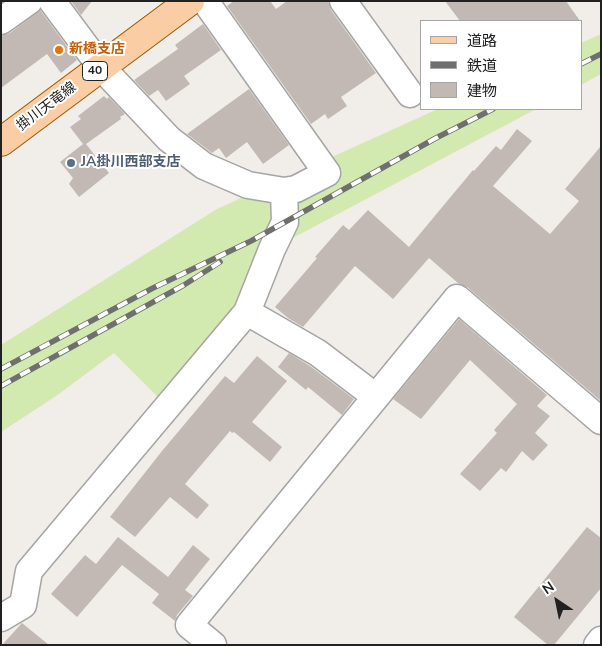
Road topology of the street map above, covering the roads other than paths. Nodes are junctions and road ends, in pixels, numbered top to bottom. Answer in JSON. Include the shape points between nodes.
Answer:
{"nodes":[{"id":1,"x":30,"y":1,"type":"edge"},
{"id":2,"x":52,"y":1,"type":"edge"},
{"id":3,"x":190,"y":1,"type":"edge"},
{"id":4,"x":205,"y":1,"type":"edge"},
{"id":5,"x":342,"y":1,"type":"edge"},
{"id":6,"x":1,"y":21,"type":"edge"},
{"id":7,"x":101,"y":67,"type":"junction"},
{"id":8,"x":410,"y":94,"type":"dead end"},
{"id":9,"x":1,"y":142,"type":"edge"},
{"id":10,"x":284,"y":192,"type":"junction"},
{"id":11,"x":247,"y":312,"type":"junction"},
{"id":12,"x":376,"y":396,"type":"junction"},
{"id":13,"x":601,"y":421,"type":"edge"},
{"id":14,"x":1,"y":618,"type":"edge"},
{"id":15,"x":601,"y":640,"type":"edge"},
{"id":16,"x":213,"y":645,"type":"edge"},
{"id":17,"x":597,"y":645,"type":"edge"}],
"edges":[{"from":1,"to":6,"type":"street"},
{"from":2,"to":7,"type":"street"},
{"from":3,"to":7,"type":"main road","name":"掛川天竜線","number":"40"},
{"from":4,"to":10,"type":"street","via":[[327,172],[303,186]]},
{"from":5,"to":8,"type":"street"},
{"from":7,"to":9,"type":"main road","name":"掛川天竜線","number":"40"},
{"from":7,"to":10,"type":"street","via":[[168,139],[204,166],[248,184]]},
{"from":10,"to":11,"type":"street","via":[[285,222]]},
{"from":11,"to":12,"type":"street","via":[[318,353]]},
{"from":11,"to":14,"type":"street","via":[[29,571],[23,605]]},
{"from":12,"to":13,"type":"street","via":[[457,298]]},
{"from":12,"to":16,"type":"street","via":[[189,625]]},
{"from":15,"to":17,"type":"street"}]}
